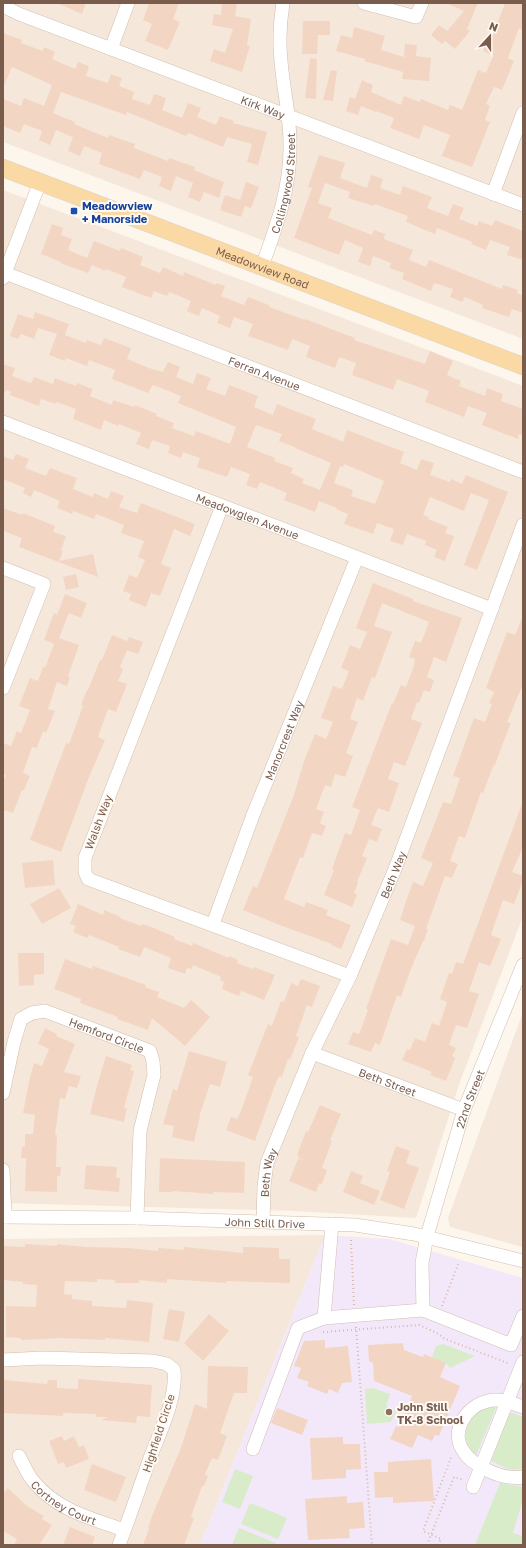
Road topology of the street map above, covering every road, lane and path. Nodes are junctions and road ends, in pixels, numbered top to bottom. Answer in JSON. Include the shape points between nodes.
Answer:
{"nodes":[{"id":1,"x":128,"y":3,"type":"edge"},
{"id":2,"x":283,"y":3,"type":"edge"},
{"id":3,"x":364,"y":3,"type":"edge"},
{"id":4,"x":422,"y":3,"type":"edge"},
{"id":5,"x":3,"y":6,"type":"edge"},
{"id":6,"x":111,"y":49,"type":"junction"},
{"id":7,"x":523,"y":113,"type":"edge"},
{"id":8,"x":289,"y":116,"type":"junction"},
{"id":9,"x":3,"y":168,"type":"edge"},
{"id":10,"x":40,"y":182,"type":"junction"},
{"id":11,"x":493,"y":194,"type":"junction"},
{"id":12,"x":523,"y":205,"type":"edge"},
{"id":13,"x":262,"y":266,"type":"junction"},
{"id":14,"x":4,"y":275,"type":"edge"},
{"id":15,"x":523,"y":366,"type":"edge"},
{"id":16,"x":3,"y":422,"type":"edge"},
{"id":17,"x":523,"y":472,"type":"edge"},
{"id":18,"x":222,"y":506,"type":"junction"},
{"id":19,"x":523,"y":525,"type":"edge"},
{"id":20,"x":357,"y":558,"type":"junction"},
{"id":21,"x":3,"y":568,"type":"edge"},
{"id":22,"x":492,"y":609,"type":"junction"},
{"id":23,"x":3,"y":688,"type":"edge"},
{"id":24,"x":213,"y":924,"type":"junction"},
{"id":25,"x":523,"y":965,"type":"edge"},
{"id":26,"x":350,"y":976,"type":"junction"},
{"id":27,"x":312,"y":1053,"type":"junction"},
{"id":28,"x":3,"y":1093,"type":"edge"},
{"id":29,"x":464,"y":1110,"type":"junction"},
{"id":30,"x":3,"y":1170,"type":"edge"},
{"id":31,"x":4,"y":1217,"type":"edge"},
{"id":32,"x":137,"y":1218,"type":"junction"},
{"id":33,"x":263,"y":1222,"type":"junction"},
{"id":34,"x":332,"y":1224,"type":"junction"},
{"id":35,"x":426,"y":1236,"type":"junction"},
{"id":36,"x":350,"y":1240,"type":"dead end"},
{"id":37,"x":459,"y":1262,"type":"dead end"},
{"id":38,"x":523,"y":1262,"type":"edge"},
{"id":39,"x":354,"y":1304,"type":"dead end"},
{"id":40,"x":423,"y":1310,"type":"junction"},
{"id":41,"x":438,"y":1316,"type":"junction"},
{"id":42,"x":523,"y":1316,"type":"edge"},
{"id":43,"x":324,"y":1318,"type":"junction"},
{"id":44,"x":356,"y":1329,"type":"junction"},
{"id":45,"x":432,"y":1331,"type":"junction"},
{"id":46,"x":320,"y":1332,"type":"dead end"},
{"id":47,"x":3,"y":1360,"type":"edge"},
{"id":48,"x":523,"y":1362,"type":"edge"},
{"id":49,"x":510,"y":1365,"type":"dead end"},
{"id":50,"x":508,"y":1402,"type":"junction"},
{"id":51,"x":523,"y":1407,"type":"edge"},
{"id":52,"x":253,"y":1449,"type":"dead end"},
{"id":53,"x":453,"y":1452,"type":"dead end"},
{"id":54,"x":19,"y":1456,"type":"dead end"},
{"id":55,"x":482,"y":1467,"type":"junction"},
{"id":56,"x":523,"y":1477,"type":"edge"},
{"id":57,"x":473,"y":1487,"type":"dead end"},
{"id":58,"x":124,"y":1530,"type":"junction"},
{"id":59,"x":119,"y":1545,"type":"edge"},
{"id":60,"x":372,"y":1545,"type":"edge"},
{"id":61,"x":438,"y":1545,"type":"edge"}],
"edges":[{"from":1,"to":6,"type":"street"},
{"from":2,"to":8,"type":"street","name":"Collingwood Street","via":[[281,61]]},
{"from":3,"to":4,"type":"street","via":[[416,17]]},
{"from":5,"to":6,"type":"street","name":"Kirk Way"},
{"from":6,"to":8,"type":"street","name":"Kirk Way"},
{"from":7,"to":11,"type":"street"},
{"from":8,"to":11,"type":"street","name":"Kirk Way"},
{"from":8,"to":13,"type":"street","name":"Collingwood Street","via":[[289,173],[278,224]]},
{"from":9,"to":10,"type":"main road","name":"Meadowview Road"},
{"from":10,"to":13,"type":"main road","name":"Meadowview Road"},
{"from":10,"to":14,"type":"street"},
{"from":11,"to":12,"type":"street","name":"Kirk Way"},
{"from":13,"to":15,"type":"main road","name":"Meadowview Road"},
{"from":14,"to":17,"type":"street","name":"Ferran Avenue"},
{"from":16,"to":18,"type":"street","name":"Meadowglen Avenue"},
{"from":18,"to":20,"type":"street","name":"Meadowglen Avenue"},
{"from":18,"to":24,"type":"street","name":"Walsh Way","via":[[84,858],[88,879]]},
{"from":19,"to":22,"type":"street","name":"Beth Way"},
{"from":20,"to":22,"type":"street","name":"Meadowglen Avenue"},
{"from":20,"to":24,"type":"street","name":"Manorcrest Way","via":[[253,814]]},
{"from":21,"to":23,"type":"street","via":[[44,584]]},
{"from":22,"to":26,"type":"street","name":"Beth Way","via":[[395,870]]},
{"from":24,"to":26,"type":"street","name":"Walsh Way"},
{"from":25,"to":29,"type":"street","name":"22nd Street"},
{"from":26,"to":27,"type":"street","name":"Beth Way"},
{"from":27,"to":29,"type":"street","name":"Beth Street"},
{"from":27,"to":33,"type":"street","name":"Beth Way","via":[[267,1163]]},
{"from":28,"to":32,"type":"street","name":"Hemford Circle","via":[[21,1019],[32,1013],[45,1011],[150,1051],[154,1075],[140,1131]]},
{"from":29,"to":35,"type":"street","name":"22nd Street"},
{"from":30,"to":31,"type":"street"},
{"from":31,"to":32,"type":"street","name":"John Still Drive"},
{"from":32,"to":33,"type":"street","name":"John Still Drive"},
{"from":33,"to":34,"type":"street","name":"John Still Drive"},
{"from":34,"to":35,"type":"street","name":"John Still Drive","via":[[377,1227]]},
{"from":34,"to":43,"type":"street"},
{"from":35,"to":38,"type":"street","name":"John Still Drive"},
{"from":35,"to":40,"type":"street","name":"22nd Street","via":[[422,1263]]},
{"from":36,"to":39,"type":"path"},
{"from":37,"to":41,"type":"path"},
{"from":40,"to":41,"type":"street"},
{"from":40,"to":43,"type":"street"},
{"from":41,"to":42,"type":"street","via":[[511,1345]]},
{"from":41,"to":45,"type":"path"},
{"from":43,"to":52,"type":"street","via":[[298,1328]]},
{"from":44,"to":45,"type":"path","via":[[419,1325]]},
{"from":44,"to":46,"type":"path"},
{"from":44,"to":60,"type":"path"},
{"from":45,"to":49,"type":"path","via":[[443,1338]]},
{"from":47,"to":58,"type":"street","name":"Highfield Circle","via":[[42,1358],[153,1361],[167,1364],[174,1370],[173,1390],[166,1416]]},
{"from":48,"to":50,"type":"street"},
{"from":50,"to":51,"type":"street"},
{"from":50,"to":55,"type":"street"},
{"from":50,"to":55,"type":"street","via":[[488,1400],[480,1403],[460,1422],[459,1440],[462,1451]]},
{"from":53,"to":61,"type":"path","via":[[423,1531],[440,1539]]},
{"from":54,"to":58,"type":"street","name":"Cortney Court","via":[[34,1483],[54,1501],[80,1515]]},
{"from":55,"to":56,"type":"street","via":[[504,1477]]},
{"from":55,"to":57,"type":"street"},
{"from":58,"to":59,"type":"street","name":"Highfield Circle"}]}
